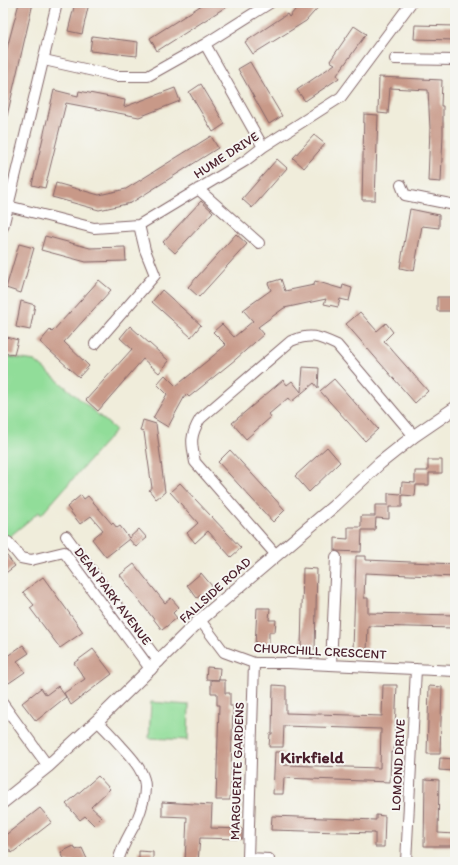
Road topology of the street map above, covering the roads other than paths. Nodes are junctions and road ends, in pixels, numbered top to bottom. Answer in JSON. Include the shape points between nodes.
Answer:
{"nodes":[{"id":1,"x":57,"y":3,"type":"edge"},
{"id":2,"x":270,"y":3,"type":"edge"},
{"id":3,"x":411,"y":3,"type":"edge"},
{"id":4,"x":205,"y":44,"type":"junction"},
{"id":5,"x":395,"y":59,"type":"dead end"},
{"id":6,"x":44,"y":60,"type":"junction"},
{"id":7,"x":455,"y":60,"type":"edge"},
{"id":8,"x":263,"y":146,"type":"junction"},
{"id":9,"x":401,"y":185,"type":"dead end"},
{"id":10,"x":198,"y":189,"type":"junction"},
{"id":11,"x":455,"y":205,"type":"edge"},
{"id":12,"x":8,"y":206,"type":"junction"},
{"id":13,"x":139,"y":225,"type":"junction"},
{"id":14,"x":3,"y":227,"type":"edge"},
{"id":15,"x":259,"y":243,"type":"dead end"},
{"id":16,"x":95,"y":344,"type":"dead end"},
{"id":17,"x":455,"y":408,"type":"edge"},
{"id":18,"x":414,"y":436,"type":"junction"},
{"id":19,"x":66,"y":536,"type":"dead end"},
{"id":20,"x":8,"y":542,"type":"dead end"},
{"id":21,"x":276,"y":555,"type":"junction"},
{"id":22,"x":336,"y":557,"type":"dead end"},
{"id":23,"x":200,"y":620,"type":"junction"},
{"id":24,"x":254,"y":663,"type":"junction"},
{"id":25,"x":330,"y":665,"type":"junction"},
{"id":26,"x":155,"y":666,"type":"junction"},
{"id":27,"x":416,"y":669,"type":"junction"},
{"id":28,"x":455,"y":671,"type":"edge"},
{"id":29,"x":3,"y":704,"type":"edge"},
{"id":30,"x":97,"y":721,"type":"junction"},
{"id":31,"x":48,"y":766,"type":"junction"},
{"id":32,"x":3,"y":802,"type":"edge"},
{"id":33,"x":269,"y":859,"type":"dead end"},
{"id":34,"x":118,"y":862,"type":"edge"},
{"id":35,"x":406,"y":862,"type":"edge"}],
"edges":[{"from":1,"to":6,"type":"street"},
{"from":2,"to":4,"type":"street"},
{"from":3,"to":8,"type":"street","name":"HUME DRIVE","via":[[341,97]]},
{"from":4,"to":6,"type":"street","via":[[148,76],[116,76]]},
{"from":4,"to":8,"type":"street"},
{"from":5,"to":7,"type":"street"},
{"from":6,"to":12,"type":"street"},
{"from":8,"to":10,"type":"street","name":"HUME DRIVE","via":[[245,161]]},
{"from":9,"to":11,"type":"street","via":[[405,195]]},
{"from":10,"to":13,"type":"street","name":"HUME DRIVE"},
{"from":10,"to":15,"type":"street"},
{"from":12,"to":13,"type":"street","name":"HUME DRIVE","via":[[94,228]]},
{"from":12,"to":14,"type":"street"},
{"from":13,"to":16,"type":"street","via":[[155,275]]},
{"from":17,"to":18,"type":"street","name":"FALLSIDE ROAD"},
{"from":18,"to":21,"type":"street","name":"FALLSIDE ROAD"},
{"from":18,"to":21,"type":"street","via":[[336,345],[319,337],[305,335],[291,341],[218,403],[200,419],[193,431],[191,443],[195,462]]},
{"from":19,"to":26,"type":"street"},
{"from":20,"to":26,"type":"street","name":"DEAN PARK AVENUE","via":[[21,558],[32,560],[64,552]]},
{"from":21,"to":23,"type":"street","name":"FALLSIDE ROAD"},
{"from":22,"to":25,"type":"street"},
{"from":23,"to":24,"type":"street","name":"CHURCHILL CRESCENT","via":[[224,652]]},
{"from":23,"to":26,"type":"street","name":"FALLSIDE ROAD"},
{"from":24,"to":25,"type":"street","name":"CHURCHILL CRESCENT"},
{"from":24,"to":33,"type":"street","name":"MARGUERITE GARDENS","via":[[248,858]]},
{"from":25,"to":27,"type":"street","name":"CHURCHILL CRESCENT"},
{"from":26,"to":30,"type":"street","name":"FALLSIDE ROAD"},
{"from":27,"to":28,"type":"street","name":"CHURCHILL CRESCENT"},
{"from":27,"to":35,"type":"street","name":"LOMOND DRIVE"},
{"from":29,"to":31,"type":"street"},
{"from":30,"to":31,"type":"street","name":"FALLSIDE ROAD"},
{"from":30,"to":34,"type":"street","via":[[136,760],[146,785],[139,814],[120,852]]},
{"from":31,"to":32,"type":"street","name":"FALLSIDE ROAD"}]}
